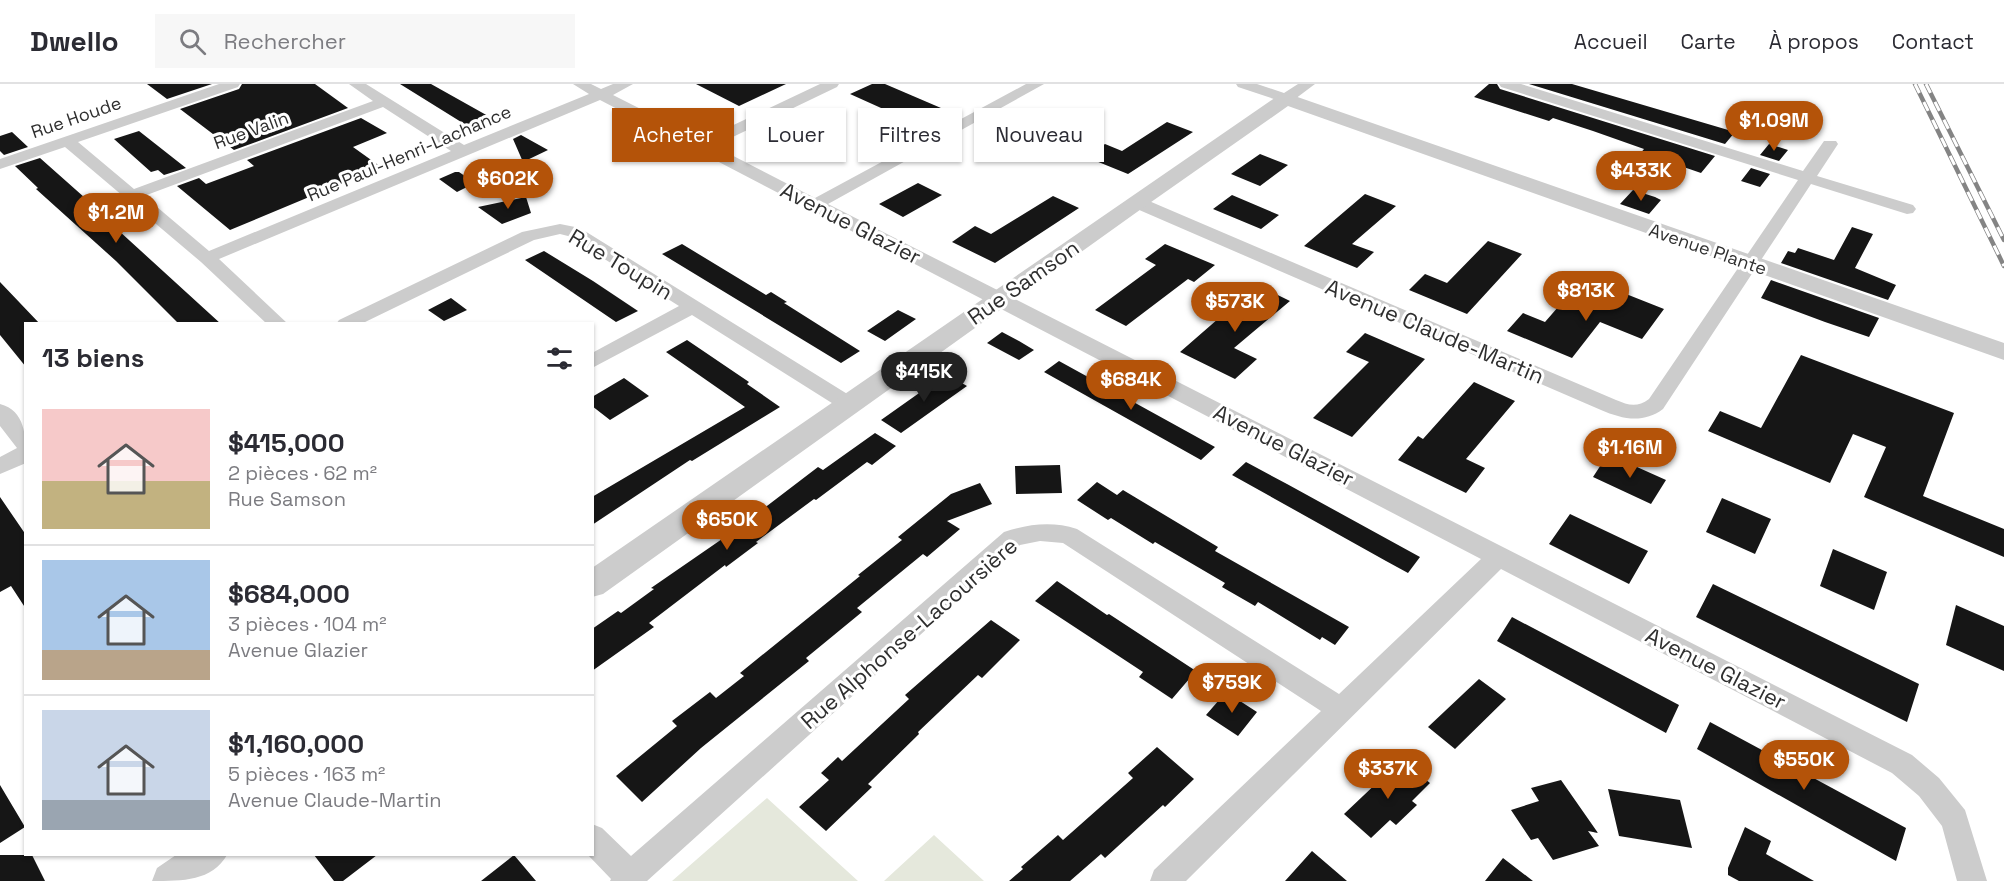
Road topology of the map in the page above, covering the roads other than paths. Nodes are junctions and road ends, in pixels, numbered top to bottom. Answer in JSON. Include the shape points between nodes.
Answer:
{"nodes":[{"id":1,"x":233,"y":84,"type":"edge"},
{"id":2,"x":356,"y":84,"type":"edge"},
{"id":3,"x":580,"y":84,"type":"edge"},
{"id":4,"x":626,"y":84,"type":"edge"},
{"id":5,"x":832,"y":84,"type":"edge"},
{"id":6,"x":1036,"y":84,"type":"edge"},
{"id":7,"x":1243,"y":84,"type":"edge"},
{"id":8,"x":1308,"y":84,"type":"edge"},
{"id":9,"x":1506,"y":84,"type":"edge"},
{"id":10,"x":600,"y":95,"type":"junction"},
{"id":11,"x":1286,"y":99,"type":"junction"},
{"id":12,"x":384,"y":102,"type":"junction"},
{"id":13,"x":626,"y":108,"type":"edge"},
{"id":14,"x":734,"y":131,"type":"edge"},
{"id":15,"x":67,"y":141,"type":"junction"},
{"id":16,"x":1830,"y":144,"type":"dead end"},
{"id":17,"x":464,"y":152,"type":"junction"},
{"id":18,"x":733,"y":162,"type":"edge"},
{"id":19,"x":0,"y":164,"type":"edge"},
{"id":20,"x":1807,"y":178,"type":"junction"},
{"id":21,"x":132,"y":195,"type":"junction"},
{"id":22,"x":1136,"y":202,"type":"junction"},
{"id":23,"x":816,"y":204,"type":"junction"},
{"id":24,"x":1907,"y":209,"type":"dead end"},
{"id":25,"x":207,"y":258,"type":"junction"},
{"id":26,"x":1749,"y":264,"type":"junction"},
{"id":27,"x":998,"y":299,"type":"junction"},
{"id":28,"x":692,"y":307,"type":"junction"},
{"id":29,"x":276,"y":322,"type":"edge"},
{"id":30,"x":350,"y":322,"type":"edge"},
{"id":31,"x":2004,"y":352,"type":"edge"},
{"id":32,"x":594,"y":361,"type":"edge"},
{"id":33,"x":850,"y":405,"type":"junction"},
{"id":34,"x":0,"y":411,"type":"edge"},
{"id":35,"x":24,"y":441,"type":"edge"},
{"id":36,"x":24,"y":454,"type":"edge"},
{"id":37,"x":0,"y":466,"type":"edge"},
{"id":38,"x":1499,"y":556,"type":"junction"},
{"id":39,"x":594,"y":584,"type":"edge"},
{"id":40,"x":1342,"y":710,"type":"junction"},
{"id":41,"x":594,"y":840,"type":"edge"},
{"id":42,"x":207,"y":856,"type":"edge"},
{"id":43,"x":628,"y":879,"type":"edge"},
{"id":44,"x":171,"y":881,"type":"edge"},
{"id":45,"x":1165,"y":881,"type":"edge"},
{"id":46,"x":1972,"y":881,"type":"edge"}],
"edges":[{"from":1,"to":15,"type":"street","name":"Rue Houde"},
{"from":2,"to":12,"type":"street"},
{"from":3,"to":10,"type":"street","name":"Avenue Glazier"},
{"from":4,"to":10,"type":"street","name":"Rue Paul-Henri-Lachance"},
{"from":5,"to":14,"type":"street"},
{"from":6,"to":23,"type":"street"},
{"from":7,"to":11,"type":"street","name":"Avenue Plante"},
{"from":8,"to":11,"type":"street","name":"Rue Samson"},
{"from":9,"to":20,"type":"street"},
{"from":10,"to":13,"type":"street","name":"Avenue Glazier"},
{"from":10,"to":17,"type":"street","name":"Rue Paul-Henri-Lachance"},
{"from":11,"to":22,"type":"street","name":"Rue Samson"},
{"from":11,"to":26,"type":"street","name":"Avenue Plante"},
{"from":12,"to":17,"type":"street"},
{"from":12,"to":21,"type":"street","name":"Rue Valin"},
{"from":15,"to":19,"type":"street","name":"Rue Houde"},
{"from":15,"to":21,"type":"street"},
{"from":16,"to":20,"type":"street"},
{"from":17,"to":25,"type":"street","name":"Rue Paul-Henri-Lachance"},
{"from":18,"to":23,"type":"street","name":"Avenue Glazier"},
{"from":20,"to":24,"type":"street"},
{"from":20,"to":26,"type":"street"},
{"from":21,"to":25,"type":"street"},
{"from":22,"to":26,"type":"street","name":"Avenue Claude-Martin","via":[[1601,402],[1637,413],[1656,404]]},
{"from":22,"to":27,"type":"street","name":"Rue Samson"},
{"from":23,"to":27,"type":"street","name":"Avenue Glazier"},
{"from":25,"to":29,"type":"street"},
{"from":26,"to":31,"type":"street","name":"Avenue Plante"},
{"from":27,"to":33,"type":"street","name":"Rue Samson"},
{"from":27,"to":38,"type":"street","name":"Avenue Glazier"},
{"from":28,"to":30,"type":"street","name":"Rue Toupin","via":[[574,232],[560,229],[528,236]]},
{"from":28,"to":32,"type":"street"},
{"from":28,"to":33,"type":"street","name":"Rue Toupin"},
{"from":33,"to":39,"type":"street","name":"Rue Samson"},
{"from":34,"to":35,"type":"street"},
{"from":36,"to":37,"type":"street"},
{"from":38,"to":40,"type":"street"},
{"from":38,"to":46,"type":"street","name":"Avenue Glazier","via":[[1902,764],[1929,787],[1954,820]]},
{"from":40,"to":43,"type":"street","name":"Rue Alphonse-Lacoursière","via":[[1069,535],[1030,532],[1012,538]]},
{"from":40,"to":45,"type":"street"},
{"from":41,"to":43,"type":"street"},
{"from":42,"to":44,"type":"street"}]}
